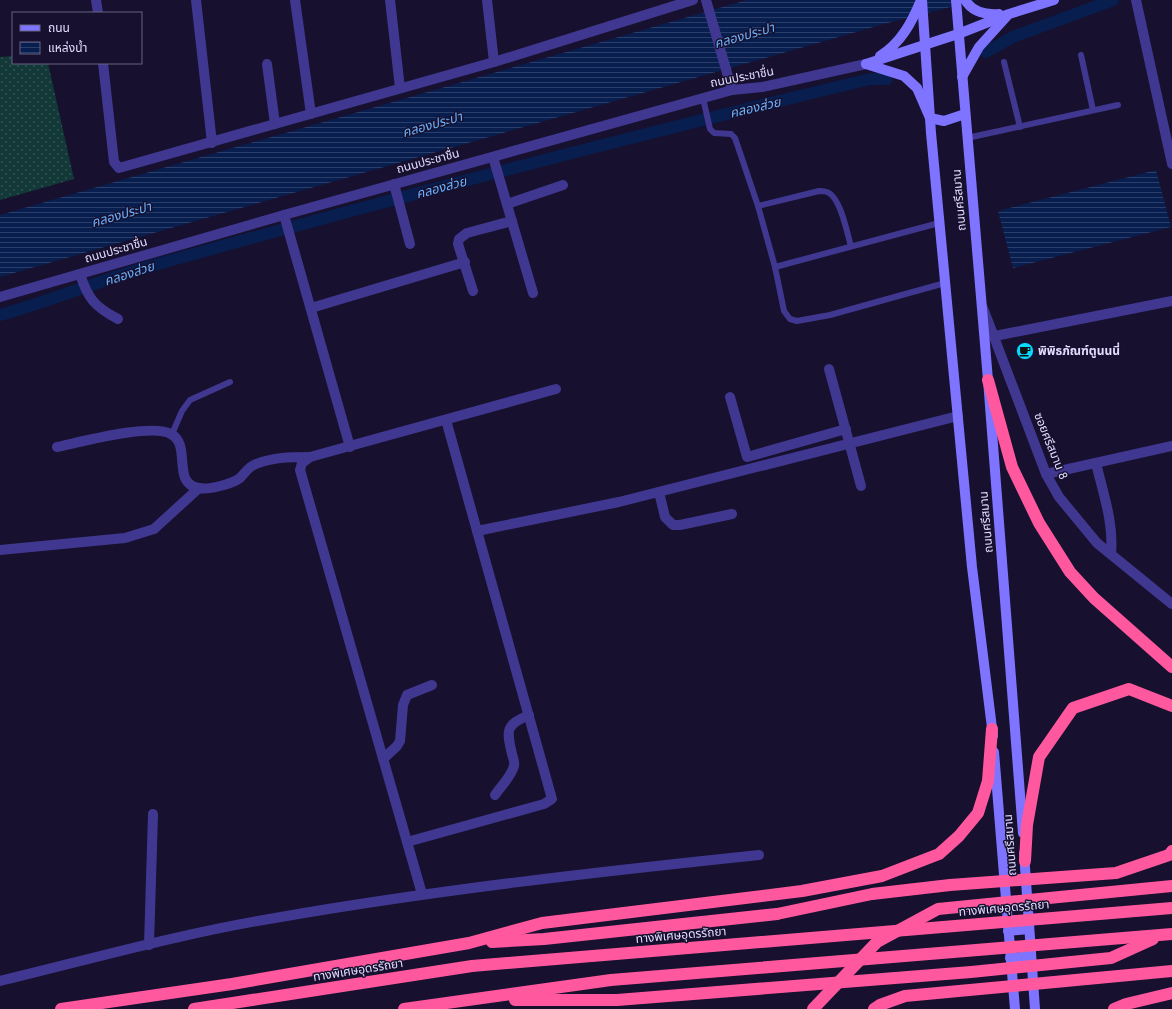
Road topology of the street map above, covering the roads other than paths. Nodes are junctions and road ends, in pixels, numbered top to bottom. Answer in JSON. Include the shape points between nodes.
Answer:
{"nodes":[{"id":1,"x":96,"y":0,"type":"edge"},
{"id":2,"x":196,"y":0,"type":"edge"},
{"id":3,"x":295,"y":0,"type":"edge"},
{"id":4,"x":390,"y":0,"type":"edge"},
{"id":5,"x":487,"y":0,"type":"edge"},
{"id":6,"x":693,"y":0,"type":"edge"},
{"id":7,"x":921,"y":0,"type":"edge"},
{"id":8,"x":1054,"y":0,"type":"edge"},
{"id":9,"x":1136,"y":0,"type":"edge"},
{"id":10,"x":967,"y":2,"type":"edge"},
{"id":11,"x":956,"y":4,"type":"edge"},
{"id":12,"x":707,"y":5,"type":"edge"},
{"id":13,"x":98,"y":12,"type":"edge"},
{"id":14,"x":1010,"y":14,"type":"junction"},
{"id":15,"x":958,"y":34,"type":"junction"},
{"id":16,"x":926,"y":44,"type":"junction"},
{"id":17,"x":1081,"y":55,"type":"dead end"},
{"id":18,"x":494,"y":62,"type":"junction"},
{"id":19,"x":1004,"y":62,"type":"dead end"},
{"id":20,"x":103,"y":64,"type":"edge"},
{"id":21,"x":267,"y":64,"type":"dead end"},
{"id":22,"x":866,"y":64,"type":"junction"},
{"id":23,"x":962,"y":77,"type":"junction"},
{"id":24,"x":400,"y":88,"type":"junction"},
{"id":25,"x":732,"y":90,"type":"junction"},
{"id":26,"x":702,"y":98,"type":"junction"},
{"id":27,"x":1118,"y":105,"type":"dead end"},
{"id":28,"x":1093,"y":110,"type":"junction"},
{"id":29,"x":311,"y":114,"type":"junction"},
{"id":30,"x":965,"y":114,"type":"junction"},
{"id":31,"x":930,"y":118,"type":"junction"},
{"id":32,"x":276,"y":124,"type":"junction"},
{"id":33,"x":1020,"y":127,"type":"junction"},
{"id":34,"x":967,"y":138,"type":"junction"},
{"id":35,"x":212,"y":143,"type":"junction"},
{"id":36,"x":495,"y":161,"type":"junction"},
{"id":37,"x":1172,"y":162,"type":"edge"},
{"id":38,"x":563,"y":185,"type":"dead end"},
{"id":39,"x":396,"y":193,"type":"junction"},
{"id":40,"x":507,"y":204,"type":"junction"},
{"id":41,"x":758,"y":206,"type":"junction"},
{"id":42,"x":512,"y":221,"type":"junction"},
{"id":43,"x":286,"y":224,"type":"junction"},
{"id":44,"x":939,"y":224,"type":"junction"},
{"id":45,"x":410,"y":244,"type":"dead end"},
{"id":46,"x":851,"y":246,"type":"junction"},
{"id":47,"x":465,"y":262,"type":"junction"},
{"id":48,"x":775,"y":267,"type":"junction"},
{"id":49,"x":80,"y":274,"type":"junction"},
{"id":50,"x":945,"y":283,"type":"junction"},
{"id":51,"x":473,"y":291,"type":"dead end"},
{"id":52,"x":533,"y":293,"type":"dead end"},
{"id":53,"x":0,"y":297,"type":"edge"},
{"id":54,"x":1172,"y":301,"type":"edge"},
{"id":55,"x":981,"y":304,"type":"junction"},
{"id":56,"x":311,"y":308,"type":"junction"},
{"id":57,"x":118,"y":318,"type":"dead end"},
{"id":58,"x":995,"y":336,"type":"junction"},
{"id":59,"x":829,"y":369,"type":"dead end"},
{"id":60,"x":988,"y":380,"type":"junction"},
{"id":61,"x":230,"y":382,"type":"dead end"},
{"id":62,"x":556,"y":389,"type":"dead end"},
{"id":63,"x":730,"y":397,"type":"dead end"},
{"id":64,"x":958,"y":416,"type":"junction"},
{"id":65,"x":446,"y":420,"type":"junction"},
{"id":66,"x":846,"y":429,"type":"junction"},
{"id":67,"x":172,"y":434,"type":"junction"},
{"id":68,"x":850,"y":444,"type":"junction"},
{"id":69,"x":1172,"y":446,"type":"edge"},
{"id":70,"x":57,"y":447,"type":"dead end"},
{"id":71,"x":350,"y":447,"type":"junction"},
{"id":72,"x":310,"y":457,"type":"junction"},
{"id":73,"x":1096,"y":463,"type":"junction"},
{"id":74,"x":1046,"y":474,"type":"junction"},
{"id":75,"x":861,"y":486,"type":"dead end"},
{"id":76,"x":199,"y":488,"type":"junction"},
{"id":77,"x":659,"y":492,"type":"junction"},
{"id":78,"x":732,"y":514,"type":"dead end"},
{"id":79,"x":477,"y":530,"type":"junction"},
{"id":80,"x":0,"y":550,"type":"edge"},
{"id":81,"x":1111,"y":554,"type":"junction"},
{"id":82,"x":1172,"y":604,"type":"edge"},
{"id":83,"x":1172,"y":666,"type":"edge"},
{"id":84,"x":432,"y":684,"type":"dead end"},
{"id":85,"x":1172,"y":706,"type":"edge"},
{"id":86,"x":529,"y":715,"type":"junction"},
{"id":87,"x":992,"y":728,"type":"junction"},
{"id":88,"x":383,"y":759,"type":"junction"},
{"id":89,"x":495,"y":795,"type":"dead end"},
{"id":90,"x":153,"y":814,"type":"dead end"},
{"id":91,"x":408,"y":842,"type":"junction"},
{"id":92,"x":1172,"y":851,"type":"edge"},
{"id":93,"x":759,"y":855,"type":"dead end"},
{"id":94,"x":1025,"y":861,"type":"junction"},
{"id":95,"x":1172,"y":886,"type":"edge"},
{"id":96,"x":422,"y":894,"type":"junction"},
{"id":97,"x":1172,"y":908,"type":"edge"},
{"id":98,"x":1029,"y":929,"type":"junction"},
{"id":99,"x":1172,"y":930,"type":"edge"},
{"id":100,"x":1008,"y":931,"type":"junction"},
{"id":101,"x":1172,"y":934,"type":"edge"},
{"id":102,"x":469,"y":943,"type":"junction"},
{"id":103,"x":149,"y":945,"type":"junction"},
{"id":104,"x":1031,"y":956,"type":"junction"},
{"id":105,"x":1010,"y":958,"type":"junction"},
{"id":106,"x":1172,"y":971,"type":"edge"},
{"id":107,"x":0,"y":982,"type":"edge"},
{"id":108,"x":1172,"y":993,"type":"edge"},
{"id":109,"x":475,"y":1000,"type":"junction"},
{"id":110,"x":61,"y":1009,"type":"edge"},
{"id":111,"x":194,"y":1009,"type":"edge"},
{"id":112,"x":404,"y":1009,"type":"edge"},
{"id":113,"x":813,"y":1009,"type":"edge"},
{"id":114,"x":874,"y":1009,"type":"edge"},
{"id":115,"x":1015,"y":1009,"type":"edge"},
{"id":116,"x":1035,"y":1009,"type":"edge"},
{"id":117,"x":1114,"y":1009,"type":"edge"}],
"edges":[{"from":1,"to":13,"type":"street"},
{"from":2,"to":35,"type":"street"},
{"from":3,"to":29,"type":"street"},
{"from":4,"to":24,"type":"street"},
{"from":5,"to":18,"type":"street"},
{"from":6,"to":18,"type":"street"},
{"from":7,"to":16,"type":"main road","name":"ถนนศรีสมาน"},
{"from":7,"to":22,"type":"main road","via":[[900,39],[887,52]]},
{"from":8,"to":14,"type":"main road"},
{"from":9,"to":37,"type":"street"},
{"from":10,"to":14,"type":"main road","via":[[985,16]]},
{"from":11,"to":15,"type":"main road","name":"ถนนศรีสมาน"},
{"from":12,"to":25,"type":"street"},
{"from":14,"to":15,"type":"main road"},
{"from":14,"to":23,"type":"main road","via":[[979,47]]},
{"from":15,"to":16,"type":"main road"},
{"from":15,"to":23,"type":"main road","name":"ถนนศรีสมาน"},
{"from":16,"to":22,"type":"main road"},
{"from":16,"to":31,"type":"main road","name":"ถนนศรีสมาน"},
{"from":17,"to":28,"type":"lane"},
{"from":18,"to":24,"type":"street"},
{"from":19,"to":33,"type":"lane"},
{"from":20,"to":35,"type":"street","via":[[114,162],[117,167]]},
{"from":21,"to":32,"type":"street"},
{"from":22,"to":25,"type":"street","name":"ถนนประชาชื่น","via":[[762,87]]},
{"from":22,"to":31,"type":"main road","via":[[904,76],[917,88]]},
{"from":23,"to":30,"type":"main road","name":"ถนนศรีสมาน"},
{"from":24,"to":29,"type":"street"},
{"from":25,"to":26,"type":"street","name":"ถนนประชาชื่น"},
{"from":26,"to":36,"type":"street","name":"ถนนประชาชื่น"},
{"from":26,"to":41,"type":"lane","via":[[708,122],[714,133],[731,134],[735,138]]},
{"from":27,"to":28,"type":"lane"},
{"from":28,"to":33,"type":"lane"},
{"from":29,"to":32,"type":"street"},
{"from":30,"to":31,"type":"main road","via":[[944,121]]},
{"from":30,"to":34,"type":"main road","name":"ถนนศรีสมาน"},
{"from":31,"to":44,"type":"main road","name":"ถนนศรีสมาน"},
{"from":32,"to":35,"type":"street"},
{"from":33,"to":34,"type":"lane"},
{"from":34,"to":55,"type":"main road","name":"ถนนศรีสมาน"},
{"from":36,"to":39,"type":"street","name":"ถนนประชาชื่น"},
{"from":36,"to":40,"type":"street"},
{"from":38,"to":40,"type":"street"},
{"from":39,"to":43,"type":"street","name":"ถนนประชาชื่น"},
{"from":39,"to":45,"type":"street"},
{"from":40,"to":42,"type":"street"},
{"from":41,"to":46,"type":"lane","via":[[819,191],[828,193],[835,199],[844,219]]},
{"from":41,"to":48,"type":"lane"},
{"from":42,"to":47,"type":"street","via":[[462,236],[458,244]]},
{"from":42,"to":52,"type":"street"},
{"from":43,"to":49,"type":"street","name":"ถนนประชาชื่น"},
{"from":43,"to":56,"type":"street"},
{"from":44,"to":46,"type":"lane"},
{"from":44,"to":50,"type":"main road","name":"ถนนศรีสมาน"},
{"from":46,"to":48,"type":"lane"},
{"from":47,"to":51,"type":"street"},
{"from":47,"to":56,"type":"street"},
{"from":48,"to":50,"type":"lane","via":[[784,311],[790,319],[797,321],[830,315]]},
{"from":49,"to":53,"type":"street","name":"ถนนประชาชื่น"},
{"from":49,"to":57,"type":"street","via":[[85,288],[98,308]]},
{"from":50,"to":64,"type":"main road","name":"ถนนศรีสมาน"},
{"from":54,"to":58,"type":"street"},
{"from":55,"to":58,"type":"street","name":"ซอยศรีสมาน 8"},
{"from":55,"to":60,"type":"main road","name":"ถนนศรีสมาน"},
{"from":56,"to":71,"type":"street"},
{"from":58,"to":74,"type":"street","name":"ซอยศรีสมาน 8"},
{"from":59,"to":66,"type":"street"},
{"from":60,"to":83,"type":"highway","via":[[1012,467],[1039,523],[1070,572],[1094,598]]},
{"from":60,"to":94,"type":"main road","name":"ถนนศรีสมาน"},
{"from":61,"to":67,"type":"lane","via":[[190,400]]},
{"from":62,"to":65,"type":"street"},
{"from":63,"to":66,"type":"street","via":[[747,457]]},
{"from":64,"to":68,"type":"street"},
{"from":64,"to":87,"type":"main road","name":"ถนนศรีสมาน","via":[[974,582]]},
{"from":65,"to":71,"type":"street"},
{"from":65,"to":79,"type":"street"},
{"from":66,"to":68,"type":"street"},
{"from":67,"to":70,"type":"street","via":[[155,430],[131,432]]},
{"from":67,"to":76,"type":"street","via":[[180,444],[186,481]]},
{"from":68,"to":75,"type":"street"},
{"from":68,"to":77,"type":"street"},
{"from":69,"to":73,"type":"street"},
{"from":71,"to":72,"type":"street"},
{"from":72,"to":76,"type":"street","via":[[288,456],[266,460],[254,464],[239,479],[211,488]]},
{"from":72,"to":88,"type":"street","via":[[302,463],[300,470]]},
{"from":73,"to":74,"type":"street"},
{"from":73,"to":81,"type":"street","via":[[1113,536]]},
{"from":74,"to":81,"type":"street","name":"ซอยศรีสมาน 8","via":[[1059,498],[1097,542]]},
{"from":76,"to":80,"type":"street","via":[[154,529],[140,534],[125,538]]},
{"from":77,"to":78,"type":"street","via":[[665,517],[673,525]]},
{"from":77,"to":79,"type":"street"},
{"from":79,"to":86,"type":"street"},
{"from":81,"to":82,"type":"street","name":"ซอยศรีสมาน 8"},
{"from":84,"to":88,"type":"street","via":[[408,695],[403,705],[400,741]]},
{"from":85,"to":94,"type":"highway","via":[[1129,689],[1073,708],[1039,757]]},
{"from":86,"to":89,"type":"street","via":[[508,729],[514,765],[512,772]]},
{"from":86,"to":91,"type":"street","via":[[552,799],[544,804]]},
{"from":87,"to":100,"type":"main road","name":"ถนนศรีสมาน"},
{"from":87,"to":102,"type":"highway","via":[[988,781],[978,813],[959,836],[939,854],[882,876],[817,888],[542,923]]},
{"from":88,"to":91,"type":"street"},
{"from":90,"to":103,"type":"street"},
{"from":91,"to":96,"type":"street"},
{"from":92,"to":102,"type":"highway","bridge":true,"via":[[1169,855],[1116,872],[950,885],[872,894],[777,914],[544,939]]},
{"from":93,"to":96,"type":"street"},
{"from":94,"to":98,"type":"main road","name":"ถนนศรีสมาน"},
{"from":95,"to":113,"type":"highway","bridge":true,"via":[[938,909],[877,942]]},
{"from":96,"to":103,"type":"street","via":[[273,918]]},
{"from":97,"to":111,"type":"highway","name":"ทางพิเศษอุดรรัถยา","bridge":true,"via":[[472,966]]},
{"from":98,"to":100,"type":"main road"},
{"from":98,"to":104,"type":"main road","name":"ถนนศรีสมาน"},
{"from":99,"to":109,"type":"highway","bridge":true,"via":[[1111,958],[617,1000]]},
{"from":100,"to":105,"type":"main road","name":"ถนนศรีสมาน"},
{"from":101,"to":109,"type":"highway","bridge":true,"via":[[611,980]]},
{"from":102,"to":110,"type":"highway","via":[[232,984]]},
{"from":103,"to":107,"type":"street"},
{"from":104,"to":105,"type":"main road"},
{"from":104,"to":116,"type":"main road","name":"ถนนศรีสมาน"},
{"from":105,"to":115,"type":"main road","name":"ถนนศรีสมาน"},
{"from":106,"to":114,"type":"highway","bridge":true,"via":[[905,996]]},
{"from":108,"to":117,"type":"highway"},
{"from":109,"to":112,"type":"highway","bridge":true}]}
